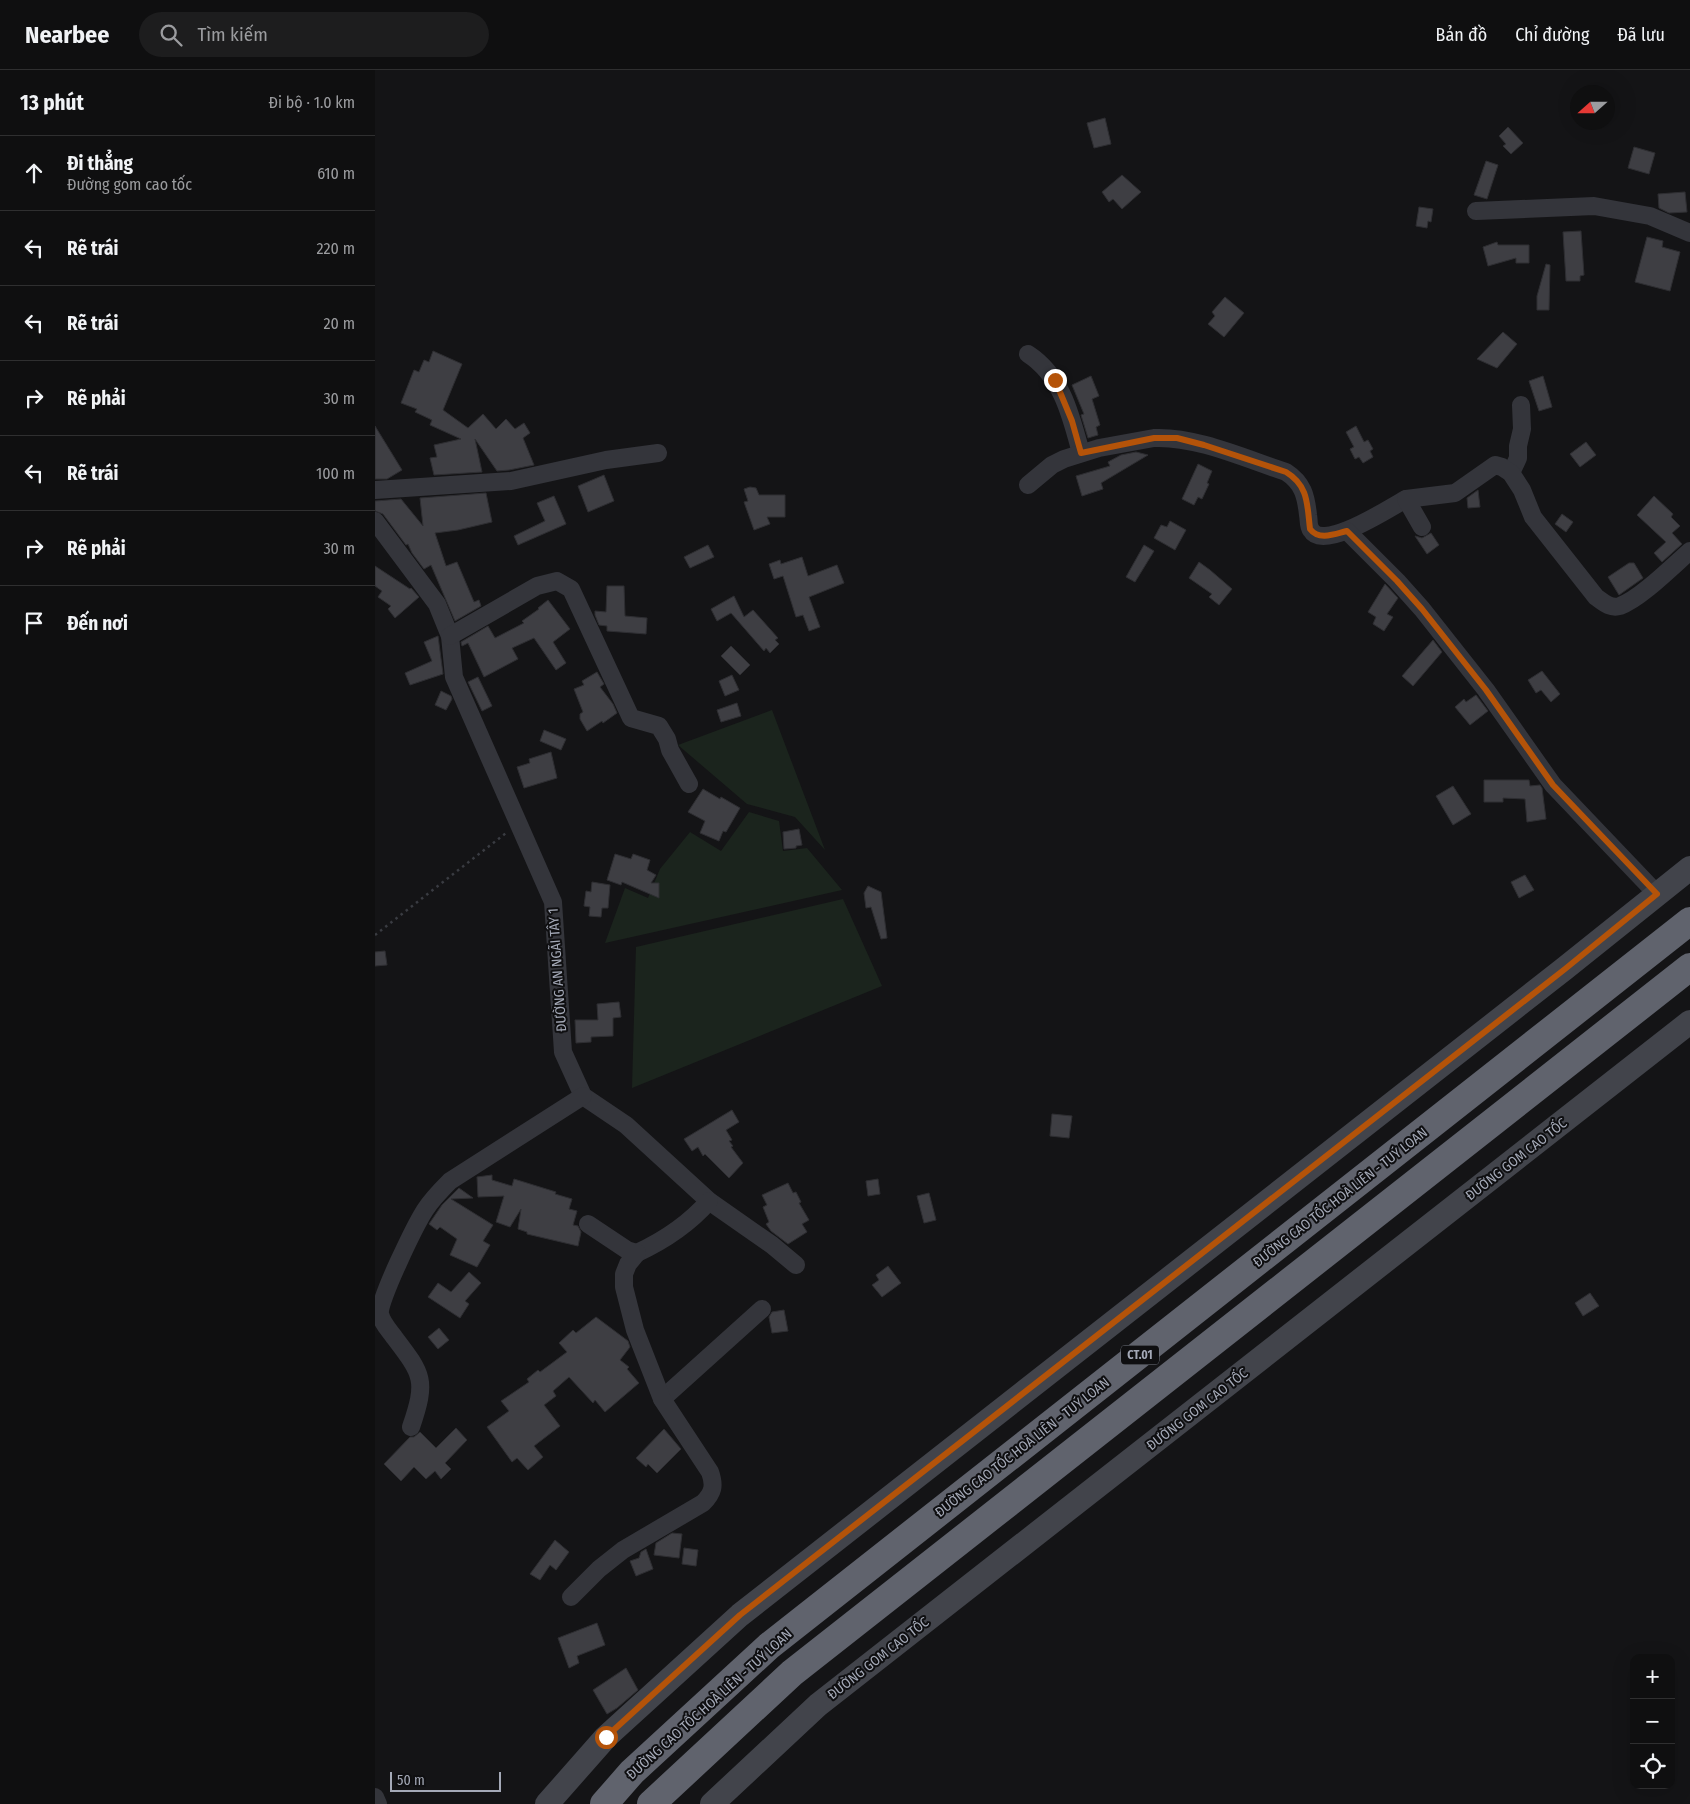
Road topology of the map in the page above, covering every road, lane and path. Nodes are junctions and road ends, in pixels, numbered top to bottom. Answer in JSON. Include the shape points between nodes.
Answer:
{"nodes":[{"id":1,"x":1476,"y":211,"type":"dead end"},
{"id":2,"x":1690,"y":233,"type":"edge"},
{"id":3,"x":1028,"y":354,"type":"dead end"},
{"id":4,"x":1521,"y":404,"type":"dead end"},
{"id":5,"x":659,"y":453,"type":"dead end"},
{"id":6,"x":1081,"y":453,"type":"junction"},
{"id":7,"x":1511,"y":473,"type":"junction"},
{"id":8,"x":1027,"y":485,"type":"dead end"},
{"id":9,"x":375,"y":490,"type":"edge"},
{"id":10,"x":1406,"y":499,"type":"junction"},
{"id":11,"x":375,"y":521,"type":"edge"},
{"id":12,"x":1422,"y":527,"type":"dead end"},
{"id":13,"x":1347,"y":531,"type":"junction"},
{"id":14,"x":1690,"y":551,"type":"edge"},
{"id":15,"x":450,"y":636,"type":"junction"},
{"id":16,"x":689,"y":784,"type":"dead end"},
{"id":17,"x":519,"y":823,"type":"junction"},
{"id":18,"x":1690,"y":868,"type":"edge"},
{"id":19,"x":1657,"y":894,"type":"junction"},
{"id":20,"x":1690,"y":921,"type":"edge"},
{"id":21,"x":375,"y":935,"type":"edge"},
{"id":22,"x":1690,"y":967,"type":"edge"},
{"id":23,"x":1690,"y":1022,"type":"edge"},
{"id":24,"x":583,"y":1096,"type":"junction"},
{"id":25,"x":709,"y":1201,"type":"junction"},
{"id":26,"x":588,"y":1224,"type":"dead end"},
{"id":27,"x":637,"y":1253,"type":"junction"},
{"id":28,"x":796,"y":1265,"type":"dead end"},
{"id":29,"x":762,"y":1309,"type":"dead end"},
{"id":30,"x":661,"y":1399,"type":"junction"},
{"id":31,"x":411,"y":1427,"type":"dead end"},
{"id":32,"x":571,"y":1597,"type":"dead end"},
{"id":33,"x":375,"y":1797,"type":"edge"},
{"id":34,"x":377,"y":1804,"type":"edge"},
{"id":35,"x":547,"y":1804,"type":"edge"},
{"id":36,"x":604,"y":1804,"type":"edge"},
{"id":37,"x":651,"y":1804,"type":"edge"},
{"id":38,"x":712,"y":1804,"type":"edge"}],
"edges":[{"from":1,"to":2,"type":"street","via":[[1594,206],[1650,216]]},
{"from":3,"to":6,"type":"street","via":[[1055,380]]},
{"from":4,"to":7,"type":"street","via":[[1518,458]]},
{"from":5,"to":9,"type":"street","via":[[606,460],[511,481]]},
{"from":6,"to":8,"type":"street","via":[[1052,465]]},
{"from":6,"to":13,"type":"street","via":[[1159,438],[1177,438],[1204,445],[1293,476],[1305,493],[1310,529],[1328,536]]},
{"from":7,"to":10,"type":"street","via":[[1495,465],[1455,493]]},
{"from":7,"to":14,"type":"street","via":[[1533,517],[1596,597],[1606,605],[1619,607],[1643,592]]},
{"from":10,"to":12,"type":"street"},
{"from":10,"to":13,"type":"street"},
{"from":11,"to":15,"type":"street","name":"ĐƯỜNG AN NGÃI TÂY 1","via":[[437,604]]},
{"from":13,"to":19,"type":"street","via":[[1422,609],[1560,792]]},
{"from":15,"to":16,"type":"street","via":[[537,586],[557,581],[571,590],[631,718],[659,726]]},
{"from":15,"to":17,"type":"street","name":"ĐƯỜNG AN NGÃI TÂY 1","via":[[454,677]]},
{"from":17,"to":21,"type":"path"},
{"from":17,"to":24,"type":"street","name":"ĐƯỜNG AN NGÃI TÂY 1","via":[[553,902],[563,1052]]},
{"from":18,"to":19,"type":"main road"},
{"from":19,"to":35,"type":"main road","via":[[740,1615],[606,1737]]},
{"from":20,"to":36,"type":"highway","name":"ĐƯỜNG CAO TỐC HOÀ LIÊN - TUÝ LOAN","number":"CT.01","via":[[769,1646],[632,1772]]},
{"from":22,"to":37,"type":"highway","number":"CT.01","via":[[792,1673]]},
{"from":23,"to":38,"type":"main road","name":"ĐƯỜNG GOM CAO TỐC","via":[[818,1705]]},
{"from":24,"to":25,"type":"street","via":[[626,1125]]},
{"from":24,"to":31,"type":"street","via":[[450,1181],[419,1220],[380,1309],[383,1322],[419,1375],[420,1397]]},
{"from":25,"to":27,"type":"street","via":[[671,1236]]},
{"from":25,"to":28,"type":"street"},
{"from":26,"to":27,"type":"street","via":[[627,1250]]},
{"from":27,"to":30,"type":"street","via":[[628,1264],[623,1287]]},
{"from":29,"to":30,"type":"street"},
{"from":30,"to":32,"type":"street","via":[[710,1472],[713,1488],[710,1495],[689,1513],[623,1550]]},
{"from":33,"to":34,"type":"street"}]}
